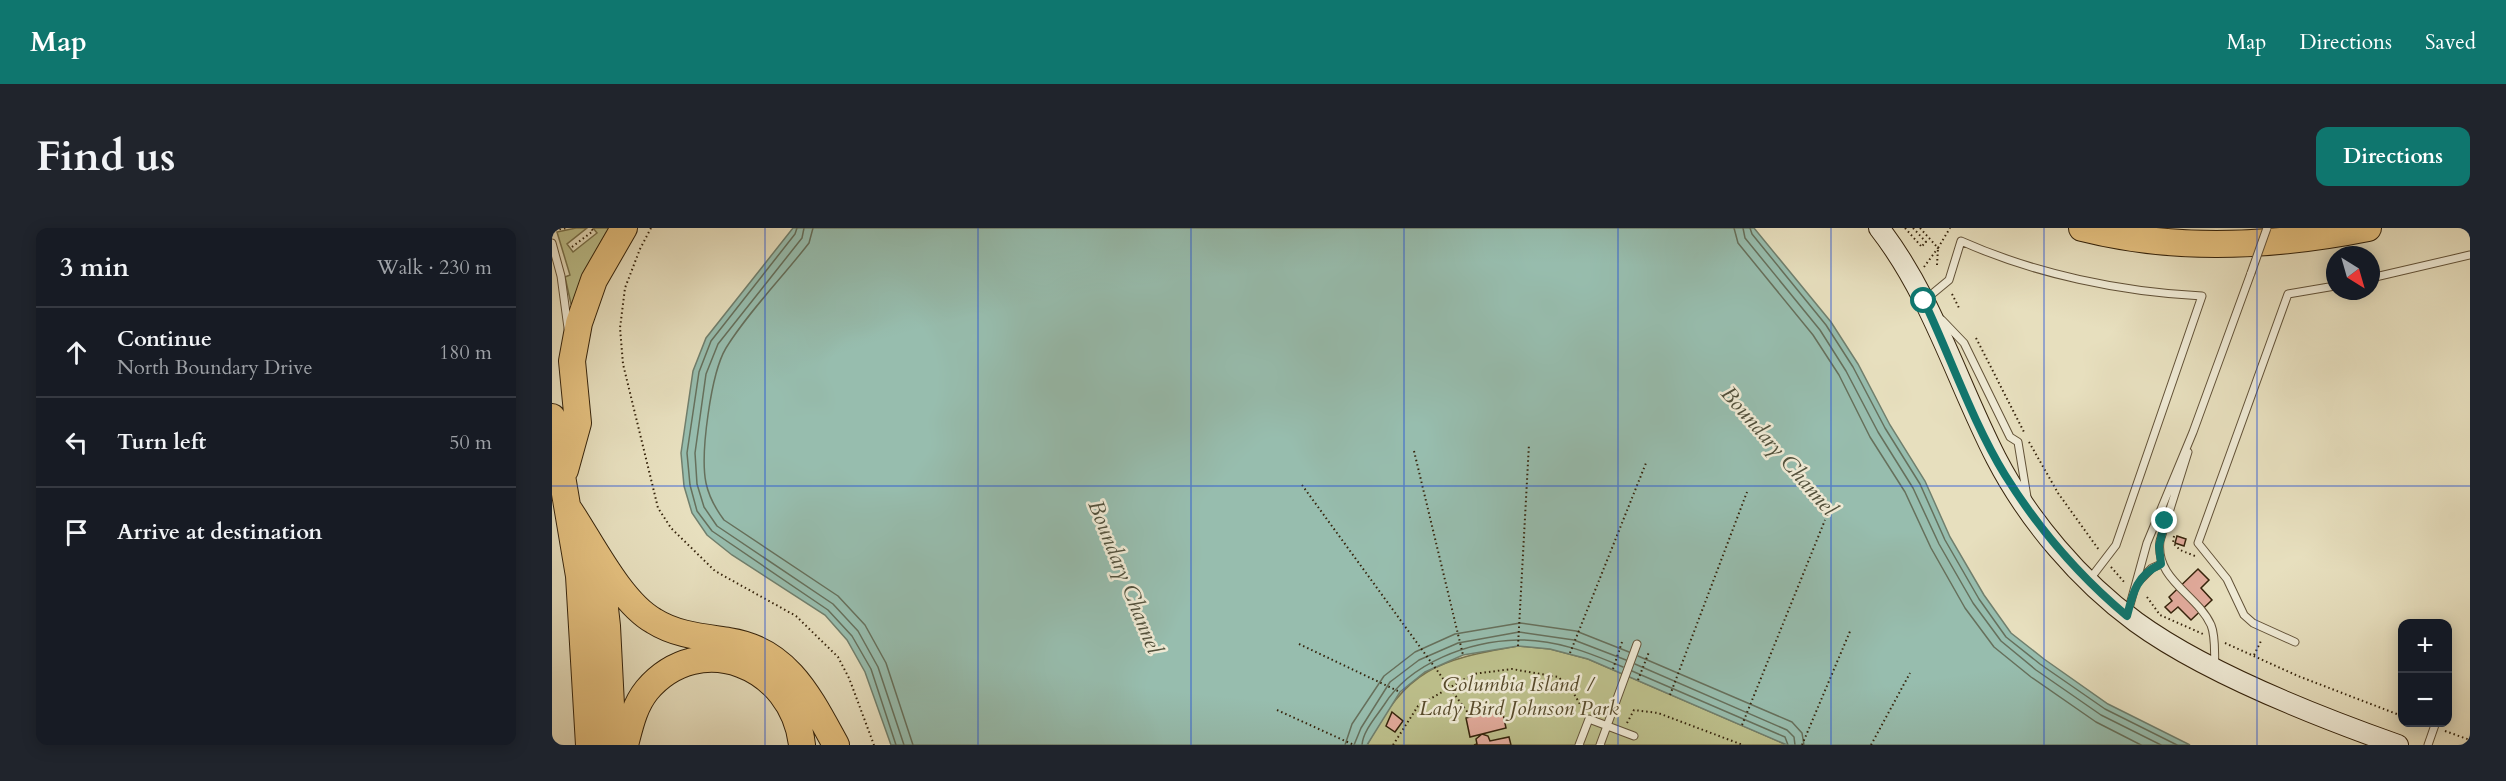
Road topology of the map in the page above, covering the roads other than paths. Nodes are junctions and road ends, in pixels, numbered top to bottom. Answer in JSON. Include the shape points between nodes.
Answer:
{"nodes":[{"id":1,"x":624,"y":228,"type":"edge"},
{"id":2,"x":1879,"y":228,"type":"edge"},
{"id":3,"x":2082,"y":228,"type":"edge"},
{"id":4,"x":2267,"y":228,"type":"edge"},
{"id":5,"x":2368,"y":228,"type":"edge"},
{"id":6,"x":552,"y":243,"type":"edge"},
{"id":7,"x":2470,"y":255,"type":"edge"},
{"id":8,"x":2380,"y":276,"type":"edge"},
{"id":9,"x":2326,"y":288,"type":"edge"},
{"id":10,"x":1924,"y":301,"type":"junction"},
{"id":11,"x":572,"y":361,"type":"junction"},
{"id":12,"x":552,"y":417,"type":"edge"},
{"id":13,"x":2193,"y":432,"type":"junction"},
{"id":14,"x":563,"y":476,"type":"junction"},
{"id":15,"x":568,"y":508,"type":"junction"},
{"id":16,"x":2028,"y":508,"type":"junction"},
{"id":17,"x":599,"y":554,"type":"junction"},
{"id":18,"x":2161,"y":564,"type":"junction"},
{"id":19,"x":2088,"y":581,"type":"junction"},
{"id":20,"x":2133,"y":589,"type":"junction"},
{"id":21,"x":2127,"y":616,"type":"junction"},
{"id":22,"x":2295,"y":642,"type":"dead end"},
{"id":23,"x":1636,"y":644,"type":"dead end"},
{"id":24,"x":2215,"y":667,"type":"junction"},
{"id":25,"x":1605,"y":726,"type":"junction"},
{"id":26,"x":2434,"y":727,"type":"edge"},
{"id":27,"x":1634,"y":736,"type":"dead end"},
{"id":28,"x":589,"y":745,"type":"edge"},
{"id":29,"x":613,"y":745,"type":"edge"},
{"id":30,"x":625,"y":745,"type":"edge"},
{"id":31,"x":802,"y":745,"type":"edge"},
{"id":32,"x":836,"y":745,"type":"edge"},
{"id":33,"x":1579,"y":745,"type":"edge"},
{"id":34,"x":1600,"y":745,"type":"edge"},
{"id":35,"x":2398,"y":745,"type":"edge"},
{"id":36,"x":2428,"y":745,"type":"edge"}],
"edges":[{"from":1,"to":11,"type":"highway","via":[[594,280],[579,323]]},
{"from":2,"to":10,"type":"street"},
{"from":3,"to":5,"type":"highway","via":[[2164,242],[2220,244],[2300,240]]},
{"from":4,"to":13,"type":"lane","bridge":true},
{"from":6,"to":11,"type":"lane","via":[[561,276]]},
{"from":7,"to":8,"type":"lane"},
{"from":9,"to":22,"type":"lane","via":[[2288,294],[2198,543],[2227,579],[2244,615]]},
{"from":10,"to":16,"type":"street","via":[[1993,453]]},
{"from":10,"to":16,"type":"lane","via":[[1964,343],[2010,437],[2018,442]]},
{"from":10,"to":19,"type":"lane","via":[[1949,280],[1961,241],[1998,258],[2118,288],[2202,296],[2116,545]]},
{"from":11,"to":14,"type":"highway","via":[[578,423]]},
{"from":12,"to":14,"type":"highway"},
{"from":13,"to":18,"type":"lane","via":[[2160,541]]},
{"from":13,"to":20,"type":"lane","via":[[2150,534]]},
{"from":14,"to":15,"type":"highway"},
{"from":15,"to":17,"type":"highway"},
{"from":15,"to":28,"type":"highway","via":[[582,619]]},
{"from":16,"to":19,"type":"street"},
{"from":17,"to":29,"type":"highway"},
{"from":17,"to":32,"type":"highway","via":[[629,601],[652,621],[679,632],[744,644],[785,667],[809,695]]},
{"from":18,"to":20,"type":"lane"},
{"from":18,"to":24,"type":"lane","via":[[2206,615]]},
{"from":19,"to":21,"type":"street"},
{"from":20,"to":21,"type":"lane"},
{"from":21,"to":24,"type":"street"},
{"from":23,"to":25,"type":"lane"},
{"from":24,"to":35,"type":"street","via":[[2281,699]]},
{"from":25,"to":27,"type":"lane"},
{"from":25,"to":33,"type":"lane","via":[[1589,719]]},
{"from":25,"to":34,"type":"lane"},
{"from":26,"to":36,"type":"lane"},
{"from":30,"to":31,"type":"highway","via":[[638,703],[655,682],[677,668],[704,661],[751,668],[777,686],[792,707]]}]}
